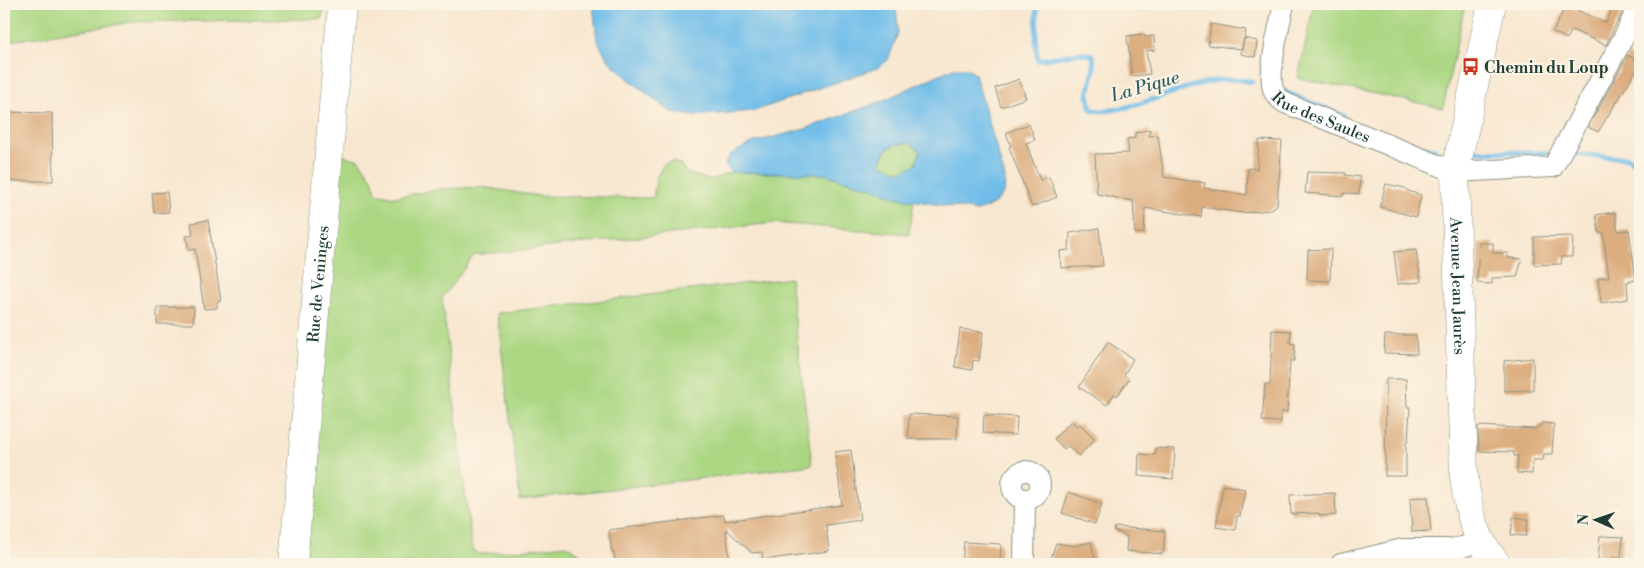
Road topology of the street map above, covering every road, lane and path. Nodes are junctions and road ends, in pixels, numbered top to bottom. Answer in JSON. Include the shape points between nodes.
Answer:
{"nodes":[{"id":1,"x":342,"y":4,"type":"edge"},
{"id":2,"x":1284,"y":4,"type":"edge"},
{"id":3,"x":1492,"y":4,"type":"edge"},
{"id":4,"x":1639,"y":4,"type":"edge"},
{"id":5,"x":1455,"y":172,"type":"junction"},
{"id":6,"x":1025,"y":500,"type":"dead end"},
{"id":7,"x":1480,"y":540,"type":"junction"},
{"id":8,"x":293,"y":564,"type":"edge"},
{"id":9,"x":1024,"y":564,"type":"edge"},
{"id":10,"x":1341,"y":564,"type":"edge"},
{"id":11,"x":1497,"y":564,"type":"edge"}],
"edges":[{"from":1,"to":8,"type":"street","name":"Rue de Veninges"},
{"from":2,"to":5,"type":"street","name":"Rue des Saules","via":[[1271,74],[1278,98]]},
{"from":3,"to":5,"type":"street","name":"Avenue Jean Jaurès"},
{"from":4,"to":5,"type":"street","via":[[1553,167]]},
{"from":5,"to":7,"type":"street","name":"Avenue Jean Jaurès","via":[[1462,455],[1467,500]]},
{"from":6,"to":9,"type":"street"},
{"from":7,"to":10,"type":"street","via":[[1450,549],[1403,549]]},
{"from":7,"to":11,"type":"street","name":"Avenue Jean Jaurès"}]}
